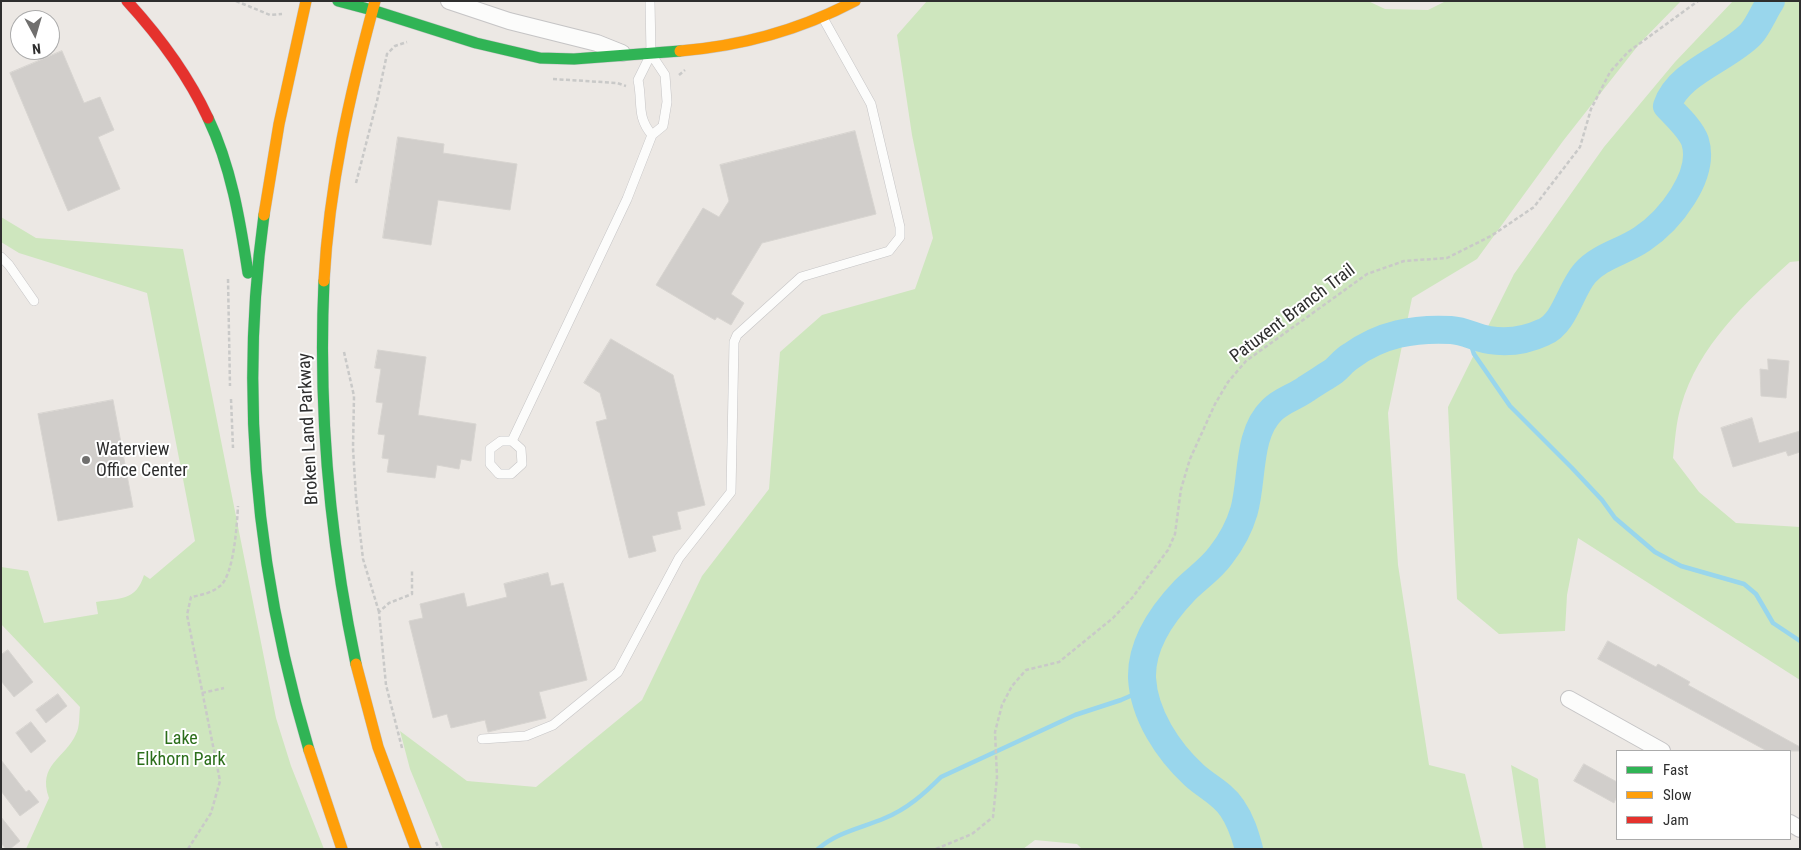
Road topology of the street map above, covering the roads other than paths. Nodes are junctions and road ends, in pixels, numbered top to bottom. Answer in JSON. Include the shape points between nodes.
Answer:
{"nodes":[{"id":1,"x":127,"y":1,"type":"edge"},
{"id":2,"x":306,"y":1,"type":"edge"},
{"id":3,"x":338,"y":1,"type":"edge"},
{"id":4,"x":449,"y":1,"type":"edge"},
{"id":5,"x":650,"y":1,"type":"edge"},
{"id":6,"x":856,"y":1,"type":"edge"},
{"id":7,"x":374,"y":6,"type":"edge"},
{"id":8,"x":823,"y":18,"type":"junction"},
{"id":9,"x":624,"y":54,"type":"junction"},
{"id":10,"x":651,"y":54,"type":"junction"},
{"id":11,"x":652,"y":135,"type":"junction"},
{"id":12,"x":1,"y":258,"type":"edge"},
{"id":13,"x":34,"y":301,"type":"dead end"},
{"id":14,"x":253,"y":316,"type":"junction"},
{"id":15,"x":512,"y":441,"type":"dead end"},
{"id":16,"x":1569,"y":699,"type":"dead end"},
{"id":17,"x":482,"y":739,"type":"dead end"},
{"id":18,"x":1660,"y":750,"type":"edge"},
{"id":19,"x":342,"y":849,"type":"edge"},
{"id":20,"x":416,"y":849,"type":"edge"}],
"edges":[{"from":1,"to":14,"type":"main road","via":[[185,72],[222,149],[235,194]]},
{"from":2,"to":14,"type":"main road","via":[[278,132]]},
{"from":3,"to":7,"type":"main road"},
{"from":4,"to":9,"type":"street","via":[[508,21],[597,43]]},
{"from":5,"to":10,"type":"lane"},
{"from":6,"to":8,"type":"main road"},
{"from":7,"to":9,"type":"main road","via":[[496,48],[538,58],[570,61]]},
{"from":7,"to":20,"type":"main road","name":"Broken Land Parkway","via":[[339,146],[328,229],[321,368],[323,441],[339,580],[360,685]]},
{"from":8,"to":10,"type":"main road","via":[[770,37],[735,45]]},
{"from":8,"to":17,"type":"lane","via":[[871,104],[900,237],[889,250],[877,256],[801,277],[737,335],[734,342],[731,492],[679,558],[618,672],[553,725],[526,736]]},
{"from":9,"to":10,"type":"main road"},
{"from":10,"to":11,"type":"lane","via":[[638,80],[642,124]]},
{"from":10,"to":11,"type":"lane","via":[[665,76],[667,102],[664,126]]},
{"from":11,"to":15,"type":"lane","via":[[627,199]]},
{"from":12,"to":13,"type":"lane"},
{"from":14,"to":19,"type":"main road","via":[[255,441],[270,582],[294,698]]},
{"from":16,"to":18,"type":"street"}]}
